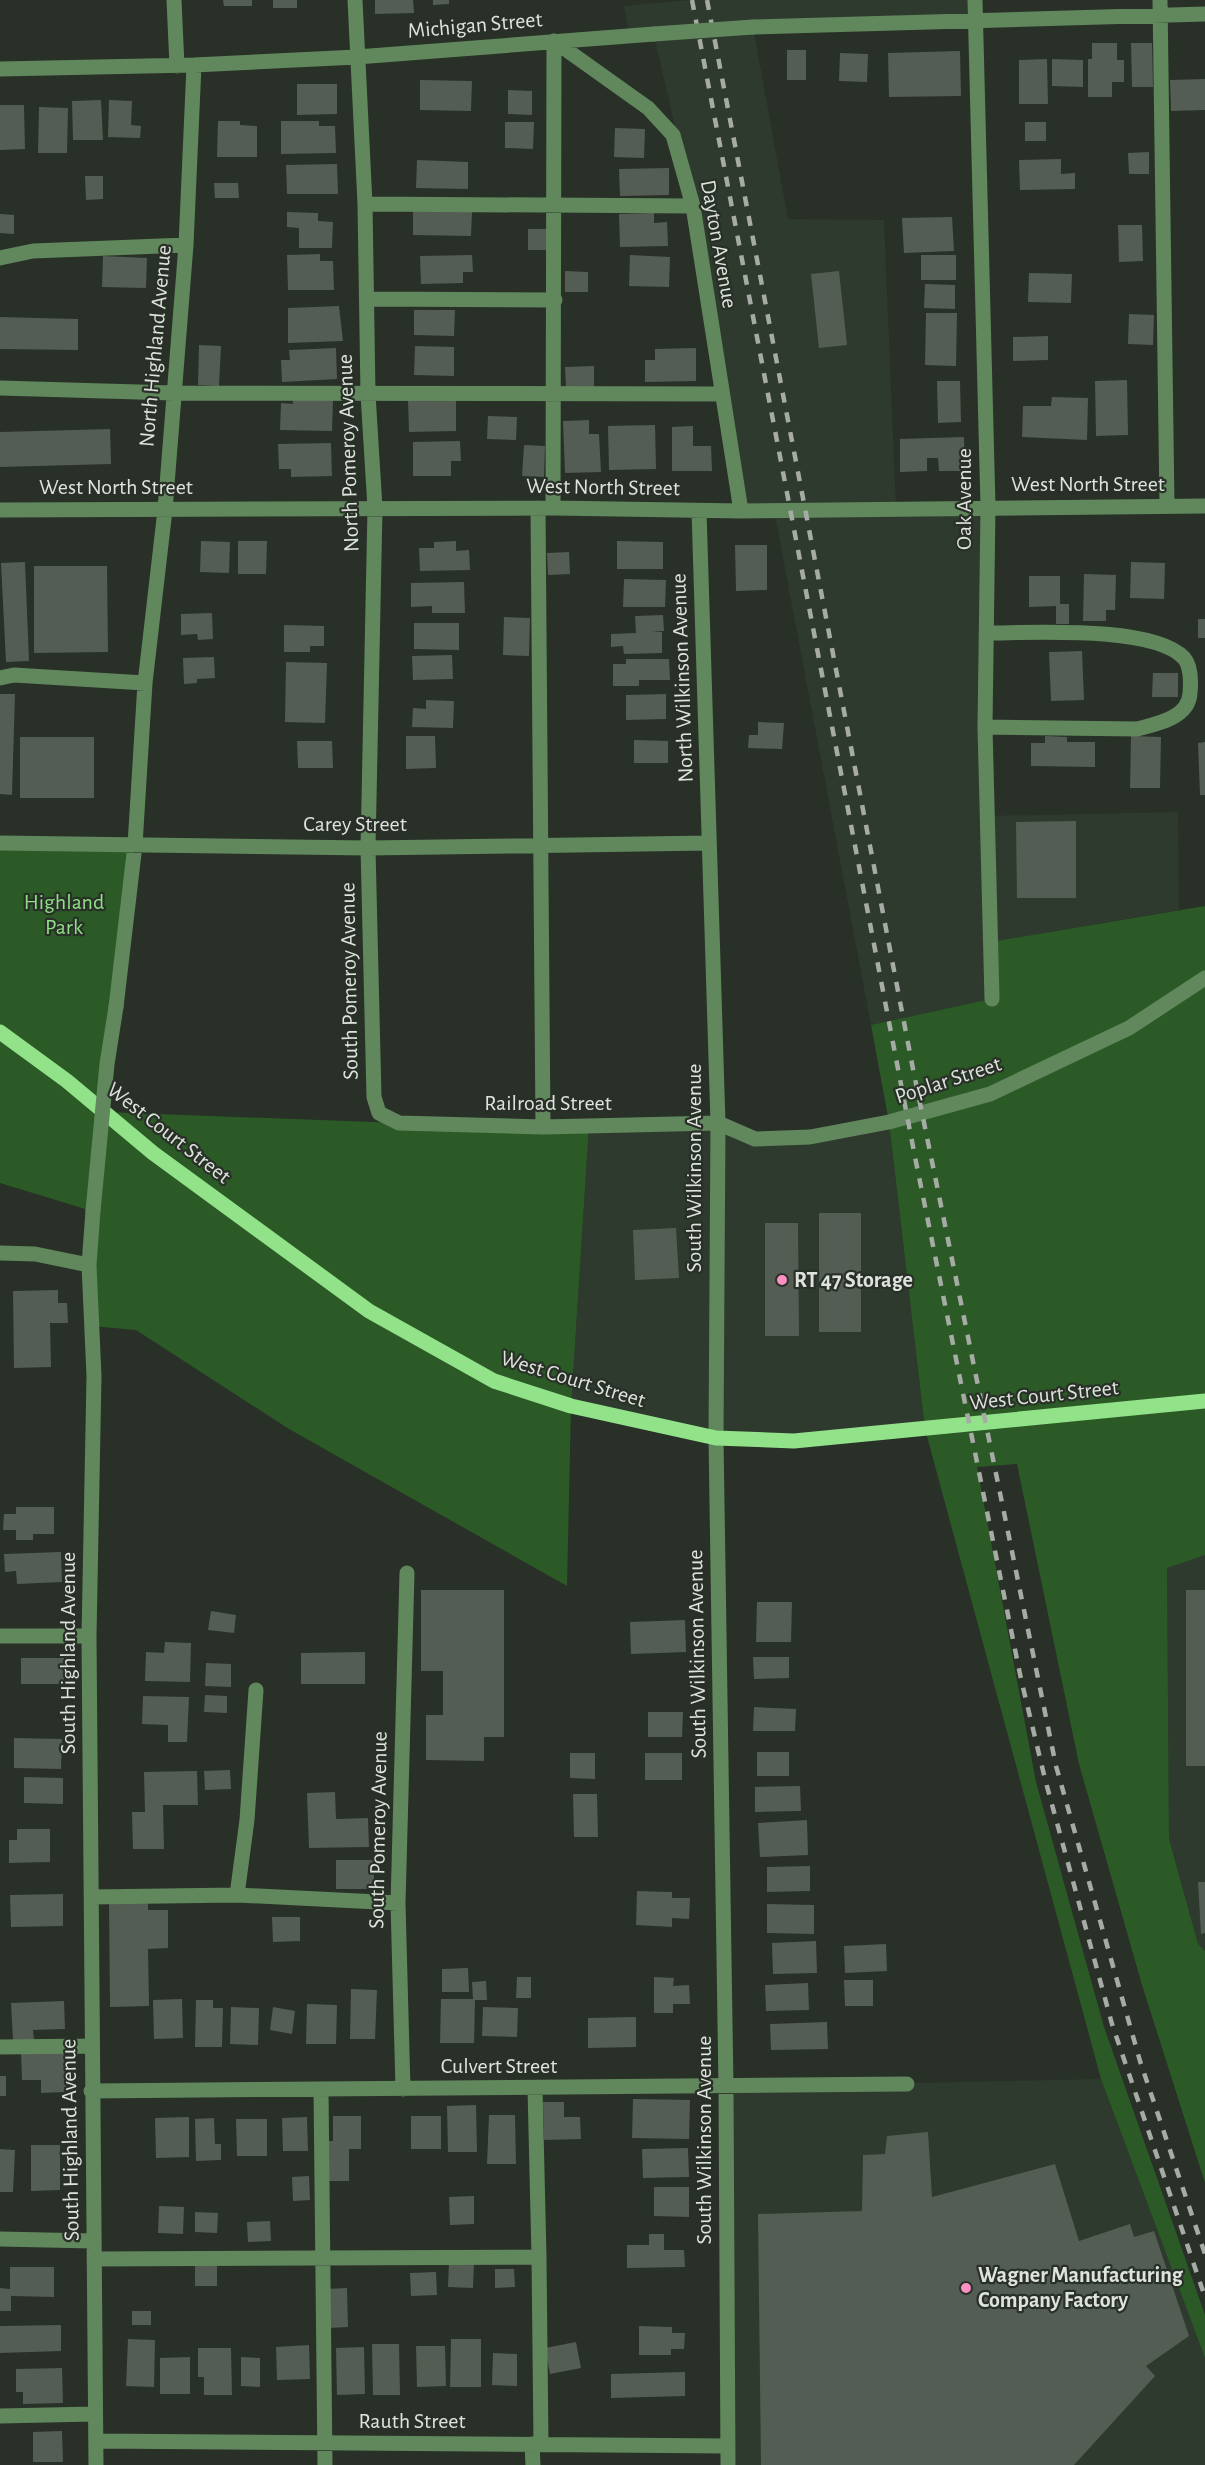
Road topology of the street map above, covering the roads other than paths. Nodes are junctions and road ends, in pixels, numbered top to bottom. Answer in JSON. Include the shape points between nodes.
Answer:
{"nodes":[{"id":1,"x":174,"y":0,"type":"edge"},
{"id":2,"x":356,"y":0,"type":"edge"},
{"id":3,"x":975,"y":0,"type":"edge"},
{"id":4,"x":1160,"y":7,"type":"edge"},
{"id":5,"x":1205,"y":14,"type":"edge"},
{"id":6,"x":976,"y":20,"type":"junction"},
{"id":7,"x":554,"y":41,"type":"junction"},
{"id":8,"x":357,"y":57,"type":"junction"},
{"id":9,"x":194,"y":65,"type":"junction"},
{"id":10,"x":177,"y":66,"type":"junction"},
{"id":11,"x":0,"y":69,"type":"edge"},
{"id":12,"x":365,"y":204,"type":"junction"},
{"id":13,"x":555,"y":206,"type":"junction"},
{"id":14,"x":693,"y":206,"type":"junction"},
{"id":15,"x":186,"y":245,"type":"junction"},
{"id":16,"x":0,"y":258,"type":"edge"},
{"id":17,"x":367,"y":299,"type":"junction"},
{"id":18,"x":555,"y":300,"type":"junction"},
{"id":19,"x":0,"y":388,"type":"edge"},
{"id":20,"x":172,"y":393,"type":"junction"},
{"id":21,"x":368,"y":394,"type":"junction"},
{"id":22,"x":553,"y":394,"type":"junction"},
{"id":23,"x":722,"y":394,"type":"junction"},
{"id":24,"x":1167,"y":506,"type":"junction"},
{"id":25,"x":1205,"y":506,"type":"edge"},
{"id":26,"x":988,"y":507,"type":"junction"},
{"id":27,"x":375,"y":508,"type":"junction"},
{"id":28,"x":546,"y":508,"type":"junction"},
{"id":29,"x":0,"y":510,"type":"edge"},
{"id":30,"x":165,"y":510,"type":"junction"},
{"id":31,"x":699,"y":511,"type":"junction"},
{"id":32,"x":741,"y":511,"type":"junction"},
{"id":33,"x":986,"y":633,"type":"junction"},
{"id":34,"x":0,"y":678,"type":"edge"},
{"id":35,"x":146,"y":683,"type":"junction"},
{"id":36,"x":985,"y":726,"type":"junction"},
{"id":37,"x":0,"y":843,"type":"edge"},
{"id":38,"x":709,"y":843,"type":"junction"},
{"id":39,"x":135,"y":845,"type":"junction"},
{"id":40,"x":540,"y":845,"type":"junction"},
{"id":41,"x":368,"y":848,"type":"junction"},
{"id":42,"x":1205,"y":978,"type":"edge"},
{"id":43,"x":992,"y":999,"type":"dead end"},
{"id":44,"x":0,"y":1032,"type":"edge"},
{"id":45,"x":379,"y":1113,"type":"joint"},
{"id":46,"x":718,"y":1123,"type":"junction"},
{"id":47,"x":543,"y":1127,"type":"junction"},
{"id":48,"x":0,"y":1253,"type":"edge"},
{"id":49,"x":89,"y":1265,"type":"junction"},
{"id":50,"x":1205,"y":1401,"type":"edge"},
{"id":51,"x":716,"y":1438,"type":"junction"},
{"id":52,"x":407,"y":1573,"type":"dead end"},
{"id":53,"x":0,"y":1636,"type":"edge"},
{"id":54,"x":89,"y":1636,"type":"junction"},
{"id":55,"x":256,"y":1689,"type":"dead end"},
{"id":56,"x":415,"y":1866,"type":"dead end"},
{"id":57,"x":398,"y":1868,"type":"junction"},
{"id":58,"x":237,"y":1894,"type":"junction"},
{"id":59,"x":92,"y":1897,"type":"junction"},
{"id":60,"x":398,"y":1903,"type":"junction"},
{"id":61,"x":91,"y":2046,"type":"junction"},
{"id":62,"x":0,"y":2047,"type":"edge"},
{"id":63,"x":907,"y":2084,"type":"dead end"},
{"id":64,"x":726,"y":2087,"type":"junction"},
{"id":65,"x":535,"y":2088,"type":"junction"},
{"id":66,"x":321,"y":2089,"type":"junction"},
{"id":67,"x":403,"y":2089,"type":"junction"},
{"id":68,"x":92,"y":2091,"type":"junction"},
{"id":69,"x":0,"y":2239,"type":"edge"},
{"id":70,"x":93,"y":2241,"type":"junction"},
{"id":71,"x":324,"y":2257,"type":"junction"},
{"id":72,"x":539,"y":2257,"type":"junction"},
{"id":73,"x":94,"y":2259,"type":"junction"},
{"id":74,"x":95,"y":2414,"type":"junction"},
{"id":75,"x":0,"y":2416,"type":"edge"},
{"id":76,"x":96,"y":2441,"type":"junction"},
{"id":77,"x":325,"y":2443,"type":"junction"},
{"id":78,"x":537,"y":2444,"type":"junction"},
{"id":79,"x":728,"y":2446,"type":"junction"},
{"id":80,"x":96,"y":2465,"type":"edge"},
{"id":81,"x":325,"y":2465,"type":"edge"},
{"id":82,"x":533,"y":2465,"type":"edge"},
{"id":83,"x":728,"y":2465,"type":"edge"}],
"edges":[{"from":1,"to":10,"type":"street"},
{"from":2,"to":8,"type":"street","name":"North Pomeroy Avenue"},
{"from":3,"to":6,"type":"street","name":"Oak Avenue"},
{"from":4,"to":5,"type":"street","name":"Michigan Street"},
{"from":4,"to":6,"type":"street","name":"Michigan Street"},
{"from":4,"to":24,"type":"street"},
{"from":6,"to":7,"type":"street","name":"Michigan Street","bridge":true,"via":[[753,27]]},
{"from":6,"to":26,"type":"street","name":"Oak Avenue"},
{"from":7,"to":8,"type":"street","name":"Michigan Street"},
{"from":7,"to":13,"type":"street"},
{"from":7,"to":14,"type":"street","name":"Dayton Avenue","via":[[648,108],[673,135]]},
{"from":8,"to":9,"type":"street","name":"Michigan Street"},
{"from":8,"to":12,"type":"street","name":"North Pomeroy Avenue"},
{"from":9,"to":10,"type":"street","name":"Michigan Street"},
{"from":9,"to":15,"type":"street","name":"North Highland Avenue"},
{"from":10,"to":11,"type":"street","name":"Michigan Street"},
{"from":12,"to":13,"type":"street"},
{"from":12,"to":17,"type":"street","name":"North Pomeroy Avenue"},
{"from":13,"to":14,"type":"street"},
{"from":13,"to":18,"type":"street"},
{"from":14,"to":23,"type":"street","name":"Dayton Avenue"},
{"from":15,"to":16,"type":"street","via":[[33,251]]},
{"from":15,"to":20,"type":"street","name":"North Highland Avenue"},
{"from":17,"to":18,"type":"street"},
{"from":17,"to":21,"type":"street","name":"North Pomeroy Avenue"},
{"from":18,"to":22,"type":"street"},
{"from":19,"to":20,"type":"street"},
{"from":20,"to":21,"type":"street"},
{"from":20,"to":30,"type":"street","name":"North Highland Avenue"},
{"from":21,"to":22,"type":"street"},
{"from":21,"to":27,"type":"street","name":"North Pomeroy Avenue"},
{"from":22,"to":23,"type":"street"},
{"from":22,"to":28,"type":"street"},
{"from":23,"to":32,"type":"street","name":"Dayton Avenue"},
{"from":24,"to":25,"type":"street","name":"West North Street"},
{"from":24,"to":26,"type":"street","name":"West North Street"},
{"from":26,"to":32,"type":"street","name":"West North Street"},
{"from":26,"to":33,"type":"street","name":"Oak Avenue"},
{"from":27,"to":28,"type":"street","name":"West North Street"},
{"from":27,"to":30,"type":"street","name":"West North Street"},
{"from":27,"to":41,"type":"street","name":"North Pomeroy Avenue"},
{"from":28,"to":31,"type":"street","name":"West North Street"},
{"from":28,"to":40,"type":"street"},
{"from":29,"to":30,"type":"street","name":"West North Street"},
{"from":30,"to":35,"type":"street","name":"North Highland Avenue"},
{"from":31,"to":32,"type":"street","name":"West North Street"},
{"from":31,"to":38,"type":"street","name":"North Wilkinson Avenue"},
{"from":33,"to":36,"type":"street","name":"Oak Avenue"},
{"from":33,"to":36,"type":"street","via":[[1096,634],[1136,638],[1166,647],[1189,665],[1190,695],[1187,706],[1176,715],[1137,729]]},
{"from":34,"to":35,"type":"street","via":[[14,675]]},
{"from":35,"to":39,"type":"street","name":"North Highland Avenue"},
{"from":36,"to":43,"type":"street","name":"Oak Avenue"},
{"from":37,"to":39,"type":"street","name":"Carey Street"},
{"from":38,"to":40,"type":"street","name":"Carey Street"},
{"from":38,"to":46,"type":"street","name":"South Wilkinson Avenue"},
{"from":39,"to":41,"type":"street","name":"Carey Street"},
{"from":39,"to":49,"type":"street","name":"South Highland Avenue","bridge":true,"via":[[106,1074]]},
{"from":40,"to":41,"type":"street","name":"Carey Street"},
{"from":40,"to":47,"type":"street"},
{"from":41,"to":45,"type":"street","name":"South Pomeroy Avenue","via":[[374,1097]]},
{"from":42,"to":46,"type":"street","name":"Poplar Street","via":[[1129,1028],[990,1094],[890,1122],[810,1137],[755,1139]]},
{"from":44,"to":51,"type":"main road","name":"West Court Street","via":[[153,1153],[369,1311],[494,1381],[571,1407]]},
{"from":45,"to":47,"type":"street","name":"Railroad Street","via":[[399,1123]]},
{"from":46,"to":47,"type":"street","name":"Railroad Street"},
{"from":46,"to":51,"type":"street","name":"South Wilkinson Avenue"},
{"from":48,"to":49,"type":"street","via":[[35,1254]]},
{"from":49,"to":54,"type":"street","name":"South Highland Avenue","via":[[94,1376]]},
{"from":50,"to":51,"type":"main road","name":"West Court Street","via":[[806,1440]]},
{"from":51,"to":64,"type":"street","name":"South Wilkinson Avenue"},
{"from":52,"to":57,"type":"street","name":"South Pomeroy Avenue"},
{"from":53,"to":54,"type":"street"},
{"from":54,"to":59,"type":"street","name":"South Highland Avenue"},
{"from":55,"to":58,"type":"street","via":[[247,1820]]},
{"from":56,"to":57,"type":"street"},
{"from":57,"to":60,"type":"street","name":"South Pomeroy Avenue"},
{"from":58,"to":59,"type":"street"},
{"from":58,"to":60,"type":"street"},
{"from":59,"to":61,"type":"street","name":"South Highland Avenue"},
{"from":60,"to":67,"type":"street","name":"South Pomeroy Avenue"},
{"from":61,"to":62,"type":"street"},
{"from":61,"to":68,"type":"street","name":"South Highland Avenue"},
{"from":63,"to":64,"type":"street","name":"Culvert Street"},
{"from":64,"to":65,"type":"street","name":"Culvert Street"},
{"from":64,"to":79,"type":"street","name":"South Wilkinson Avenue"},
{"from":65,"to":67,"type":"street","name":"Culvert Street"},
{"from":65,"to":72,"type":"street"},
{"from":66,"to":67,"type":"street","name":"Culvert Street"},
{"from":66,"to":68,"type":"street","name":"Culvert Street"},
{"from":66,"to":71,"type":"street"},
{"from":68,"to":70,"type":"street","name":"South Highland Avenue"},
{"from":69,"to":70,"type":"street"},
{"from":70,"to":73,"type":"street","name":"South Highland Avenue"},
{"from":71,"to":72,"type":"street"},
{"from":71,"to":73,"type":"street"},
{"from":71,"to":77,"type":"street"},
{"from":72,"to":78,"type":"street"},
{"from":73,"to":74,"type":"street","name":"South Highland Avenue"},
{"from":74,"to":75,"type":"street"},
{"from":74,"to":76,"type":"street","name":"South Highland Avenue"},
{"from":76,"to":77,"type":"street","name":"Rauth Street"},
{"from":76,"to":80,"type":"street","name":"South Highland Avenue"},
{"from":77,"to":78,"type":"street","name":"Rauth Street"},
{"from":77,"to":81,"type":"street"},
{"from":78,"to":79,"type":"street","name":"Rauth Street"},
{"from":78,"to":82,"type":"street"},
{"from":79,"to":83,"type":"street","name":"South Wilkinson Avenue"}]}
